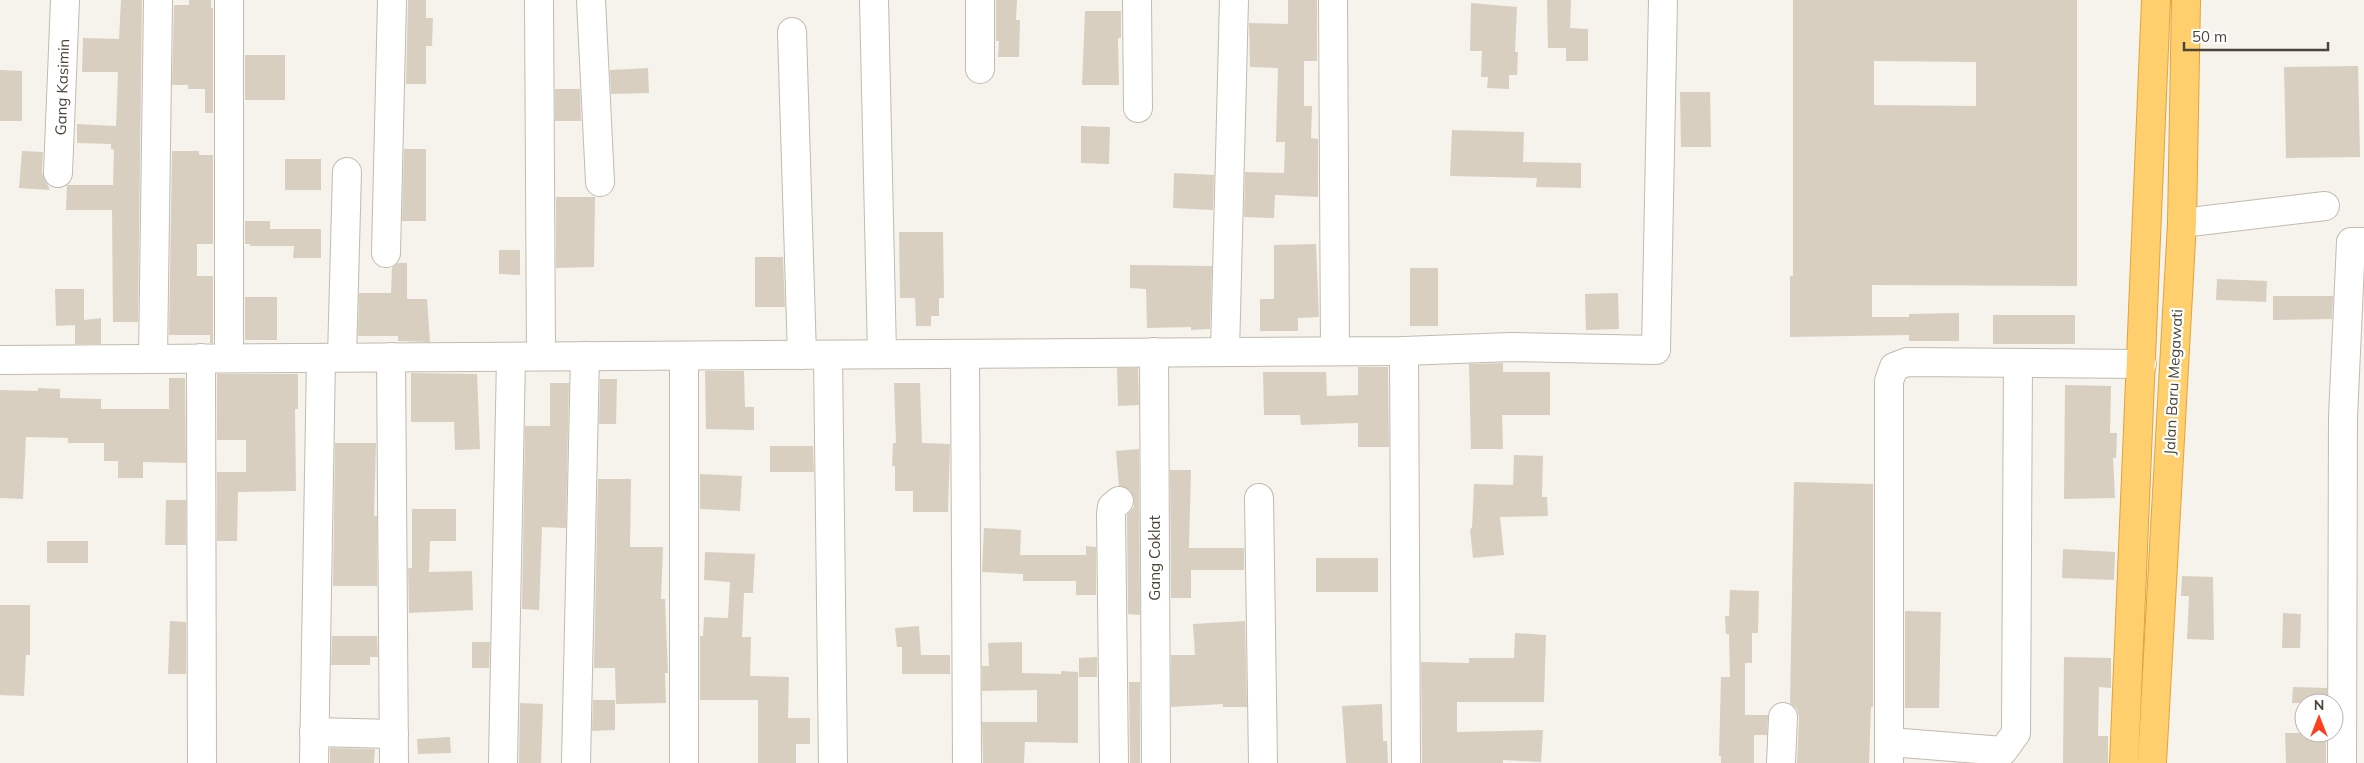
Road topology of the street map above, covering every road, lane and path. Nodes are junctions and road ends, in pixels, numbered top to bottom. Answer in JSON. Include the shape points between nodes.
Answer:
{"nodes":[{"id":1,"x":65,"y":0,"type":"edge"},
{"id":2,"x":158,"y":0,"type":"edge"},
{"id":3,"x":229,"y":0,"type":"edge"},
{"id":4,"x":392,"y":0,"type":"edge"},
{"id":5,"x":539,"y":0,"type":"edge"},
{"id":6,"x":591,"y":0,"type":"edge"},
{"id":7,"x":874,"y":0,"type":"edge"},
{"id":8,"x":980,"y":0,"type":"edge"},
{"id":9,"x":1137,"y":0,"type":"edge"},
{"id":10,"x":1234,"y":0,"type":"edge"},
{"id":11,"x":1333,"y":0,"type":"edge"},
{"id":12,"x":1663,"y":0,"type":"edge"},
{"id":13,"x":2156,"y":0,"type":"edge"},
{"id":14,"x":2186,"y":0,"type":"edge"},
{"id":15,"x":792,"y":32,"type":"dead end"},
{"id":16,"x":980,"y":69,"type":"dead end"},
{"id":17,"x":1138,"y":108,"type":"dead end"},
{"id":18,"x":347,"y":172,"type":"dead end"},
{"id":19,"x":58,"y":173,"type":"dead end"},
{"id":20,"x":600,"y":182,"type":"dead end"},
{"id":21,"x":2325,"y":206,"type":"dead end"},
{"id":22,"x":2182,"y":223,"type":"junction"},
{"id":23,"x":2364,"y":242,"type":"edge"},
{"id":24,"x":386,"y":253,"type":"dead end"},
{"id":25,"x":1404,"y":351,"type":"junction"},
{"id":26,"x":1154,"y":352,"type":"junction"},
{"id":27,"x":1225,"y":352,"type":"junction"},
{"id":28,"x":1335,"y":352,"type":"junction"},
{"id":29,"x":882,"y":354,"type":"junction"},
{"id":30,"x":965,"y":354,"type":"junction"},
{"id":31,"x":815,"y":355,"type":"junction"},
{"id":32,"x":511,"y":356,"type":"junction"},
{"id":33,"x":541,"y":356,"type":"junction"},
{"id":34,"x":585,"y":356,"type":"junction"},
{"id":35,"x":684,"y":356,"type":"junction"},
{"id":36,"x":390,"y":357,"type":"junction"},
{"id":37,"x":201,"y":358,"type":"junction"},
{"id":38,"x":229,"y":358,"type":"junction"},
{"id":39,"x":332,"y":358,"type":"junction"},
{"id":40,"x":153,"y":359,"type":"junction"},
{"id":41,"x":0,"y":360,"type":"edge"},
{"id":42,"x":2018,"y":363,"type":"junction"},
{"id":43,"x":2142,"y":364,"type":"junction"},
{"id":44,"x":2172,"y":414,"type":"junction"},
{"id":45,"x":2138,"y":416,"type":"junction"},
{"id":46,"x":2353,"y":416,"type":"edge"},
{"id":47,"x":1259,"y":498,"type":"dead end"},
{"id":48,"x":1119,"y":501,"type":"dead end"},
{"id":49,"x":2166,"y":512,"type":"junction"},
{"id":50,"x":2135,"y":516,"type":"junction"},
{"id":51,"x":1783,"y":717,"type":"dead end"},
{"id":52,"x":314,"y":732,"type":"junction"},
{"id":53,"x":394,"y":734,"type":"junction"},
{"id":54,"x":1889,"y":752,"type":"edge"},
{"id":55,"x":202,"y":763,"type":"edge"},
{"id":56,"x":314,"y":763,"type":"edge"},
{"id":57,"x":394,"y":763,"type":"edge"},
{"id":58,"x":503,"y":763,"type":"edge"},
{"id":59,"x":576,"y":763,"type":"edge"},
{"id":60,"x":684,"y":763,"type":"edge"},
{"id":61,"x":833,"y":763,"type":"edge"},
{"id":62,"x":967,"y":763,"type":"edge"},
{"id":63,"x":1114,"y":763,"type":"edge"},
{"id":64,"x":1156,"y":763,"type":"edge"},
{"id":65,"x":1263,"y":763,"type":"edge"},
{"id":66,"x":1406,"y":763,"type":"edge"},
{"id":67,"x":1781,"y":763,"type":"edge"},
{"id":68,"x":2124,"y":763,"type":"edge"},
{"id":69,"x":2152,"y":763,"type":"edge"},
{"id":70,"x":2342,"y":763,"type":"edge"}],
"edges":[{"from":1,"to":19,"type":"street","name":"Gang Kasimin"},
{"from":2,"to":40,"type":"street"},
{"from":3,"to":38,"type":"street"},
{"from":4,"to":24,"type":"street"},
{"from":5,"to":33,"type":"street"},
{"from":6,"to":20,"type":"street"},
{"from":7,"to":29,"type":"street"},
{"from":8,"to":16,"type":"street"},
{"from":9,"to":17,"type":"street"},
{"from":10,"to":27,"type":"street"},
{"from":11,"to":28,"type":"street"},
{"from":12,"to":25,"type":"street","via":[[1656,350],[1511,347]]},
{"from":13,"to":43,"type":"highway"},
{"from":14,"to":22,"type":"highway","name":"Jalan Baru Megawati"},
{"from":15,"to":31,"type":"street"},
{"from":18,"to":39,"type":"street"},
{"from":21,"to":22,"type":"street"},
{"from":22,"to":44,"type":"highway","name":"Jalan Baru Megawati"},
{"from":23,"to":46,"type":"street","via":[[2351,242]]},
{"from":25,"to":28,"type":"street"},
{"from":25,"to":66,"type":"street"},
{"from":26,"to":27,"type":"street"},
{"from":26,"to":30,"type":"street"},
{"from":26,"to":64,"type":"street","name":"Gang Coklat"},
{"from":27,"to":28,"type":"street"},
{"from":29,"to":30,"type":"street"},
{"from":29,"to":31,"type":"street"},
{"from":30,"to":62,"type":"street"},
{"from":31,"to":35,"type":"street"},
{"from":31,"to":61,"type":"street"},
{"from":32,"to":33,"type":"street"},
{"from":32,"to":36,"type":"street"},
{"from":32,"to":58,"type":"street"},
{"from":33,"to":34,"type":"street"},
{"from":34,"to":35,"type":"street"},
{"from":34,"to":59,"type":"street"},
{"from":35,"to":60,"type":"street"},
{"from":36,"to":39,"type":"street"},
{"from":36,"to":53,"type":"street"},
{"from":37,"to":38,"type":"street"},
{"from":37,"to":40,"type":"street"},
{"from":37,"to":55,"type":"street"},
{"from":38,"to":39,"type":"street"},
{"from":39,"to":52,"type":"street"},
{"from":40,"to":41,"type":"street"},
{"from":42,"to":43,"type":"street"},
{"from":42,"to":54,"type":"street","via":[[2016,733],[2003,751]]},
{"from":42,"to":54,"type":"street","via":[[1907,362],[1894,367],[1889,381]]},
{"from":43,"to":45,"type":"highway"},
{"from":44,"to":45,"type":"highway"},
{"from":44,"to":49,"type":"highway","name":"Jalan Baru Megawati"},
{"from":45,"to":50,"type":"highway"},
{"from":46,"to":70,"type":"street"},
{"from":47,"to":65,"type":"street"},
{"from":48,"to":63,"type":"street","via":[[1112,507],[1111,514]]},
{"from":49,"to":50,"type":"highway"},
{"from":49,"to":69,"type":"highway","name":"Jalan Baru Megawati"},
{"from":50,"to":68,"type":"highway"},
{"from":51,"to":67,"type":"street"},
{"from":52,"to":53,"type":"street"},
{"from":52,"to":56,"type":"street"},
{"from":53,"to":57,"type":"street"}]}
